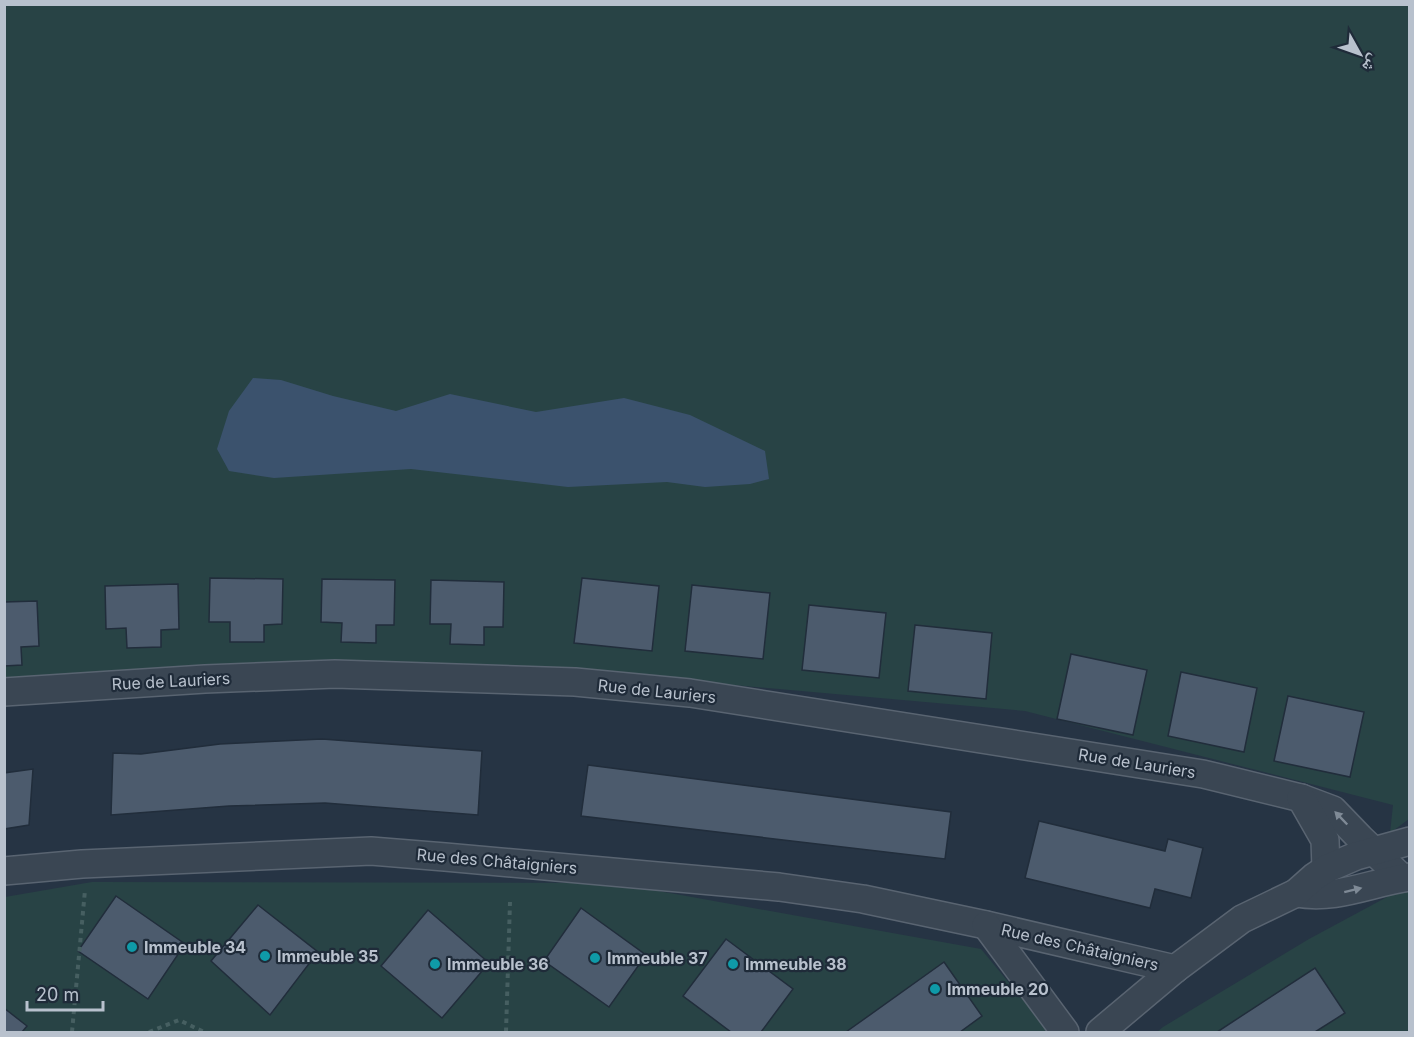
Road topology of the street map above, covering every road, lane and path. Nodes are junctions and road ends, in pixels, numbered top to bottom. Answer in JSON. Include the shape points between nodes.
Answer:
{"nodes":[{"id":1,"x":4,"y":692,"type":"edge"},
{"id":2,"x":1301,"y":798,"type":"junction"},
{"id":3,"x":1410,"y":841,"type":"edge"},
{"id":4,"x":1374,"y":851,"type":"junction"},
{"id":5,"x":1326,"y":869,"type":"junction"},
{"id":6,"x":4,"y":871,"type":"edge"},
{"id":7,"x":1406,"y":877,"type":"edge"},
{"id":8,"x":85,"y":884,"type":"dead end"},
{"id":9,"x":1296,"y":893,"type":"junction"},
{"id":10,"x":510,"y":902,"type":"dead end"},
{"id":11,"x":986,"y":925,"type":"junction"},
{"id":12,"x":1174,"y":969,"type":"junction"},
{"id":13,"x":72,"y":1032,"type":"edge"},
{"id":14,"x":149,"y":1032,"type":"edge"},
{"id":15,"x":204,"y":1032,"type":"edge"},
{"id":16,"x":506,"y":1032,"type":"edge"},
{"id":17,"x":1065,"y":1032,"type":"edge"},
{"id":18,"x":1100,"y":1032,"type":"edge"}],
"edges":[{"from":1,"to":2,"type":"street","name":"Rue de Lauriers","via":[[335,674],[575,682],[690,693],[1156,766]]},
{"from":4,"to":2,"type":"street","name":"Rue de Lauriers","one_way":true,"via":[[1333,810]]},
{"from":2,"to":5,"type":"street","via":[[1325,840]]},
{"from":3,"to":4,"type":"street"},
{"from":4,"to":5,"type":"street"},
{"from":4,"to":7,"type":"street","name":"Rue de Lauriers"},
{"from":5,"to":9,"type":"street"},
{"from":6,"to":11,"type":"street","name":"Rue des Châtaigniers","via":[[371,851],[780,887],[863,898]]},
{"from":9,"to":7,"type":"street","one_way":true,"via":[[1336,894]]},
{"from":8,"to":13,"type":"path"},
{"from":9,"to":12,"type":"street","via":[[1242,919]]},
{"from":10,"to":16,"type":"path"},
{"from":11,"to":12,"type":"street","name":"Rue des Châtaigniers"},
{"from":11,"to":17,"type":"street","name":"Rue des Châtaigniers"},
{"from":12,"to":18,"type":"street"},
{"from":14,"to":15,"type":"path","via":[[179,1020]]}]}
